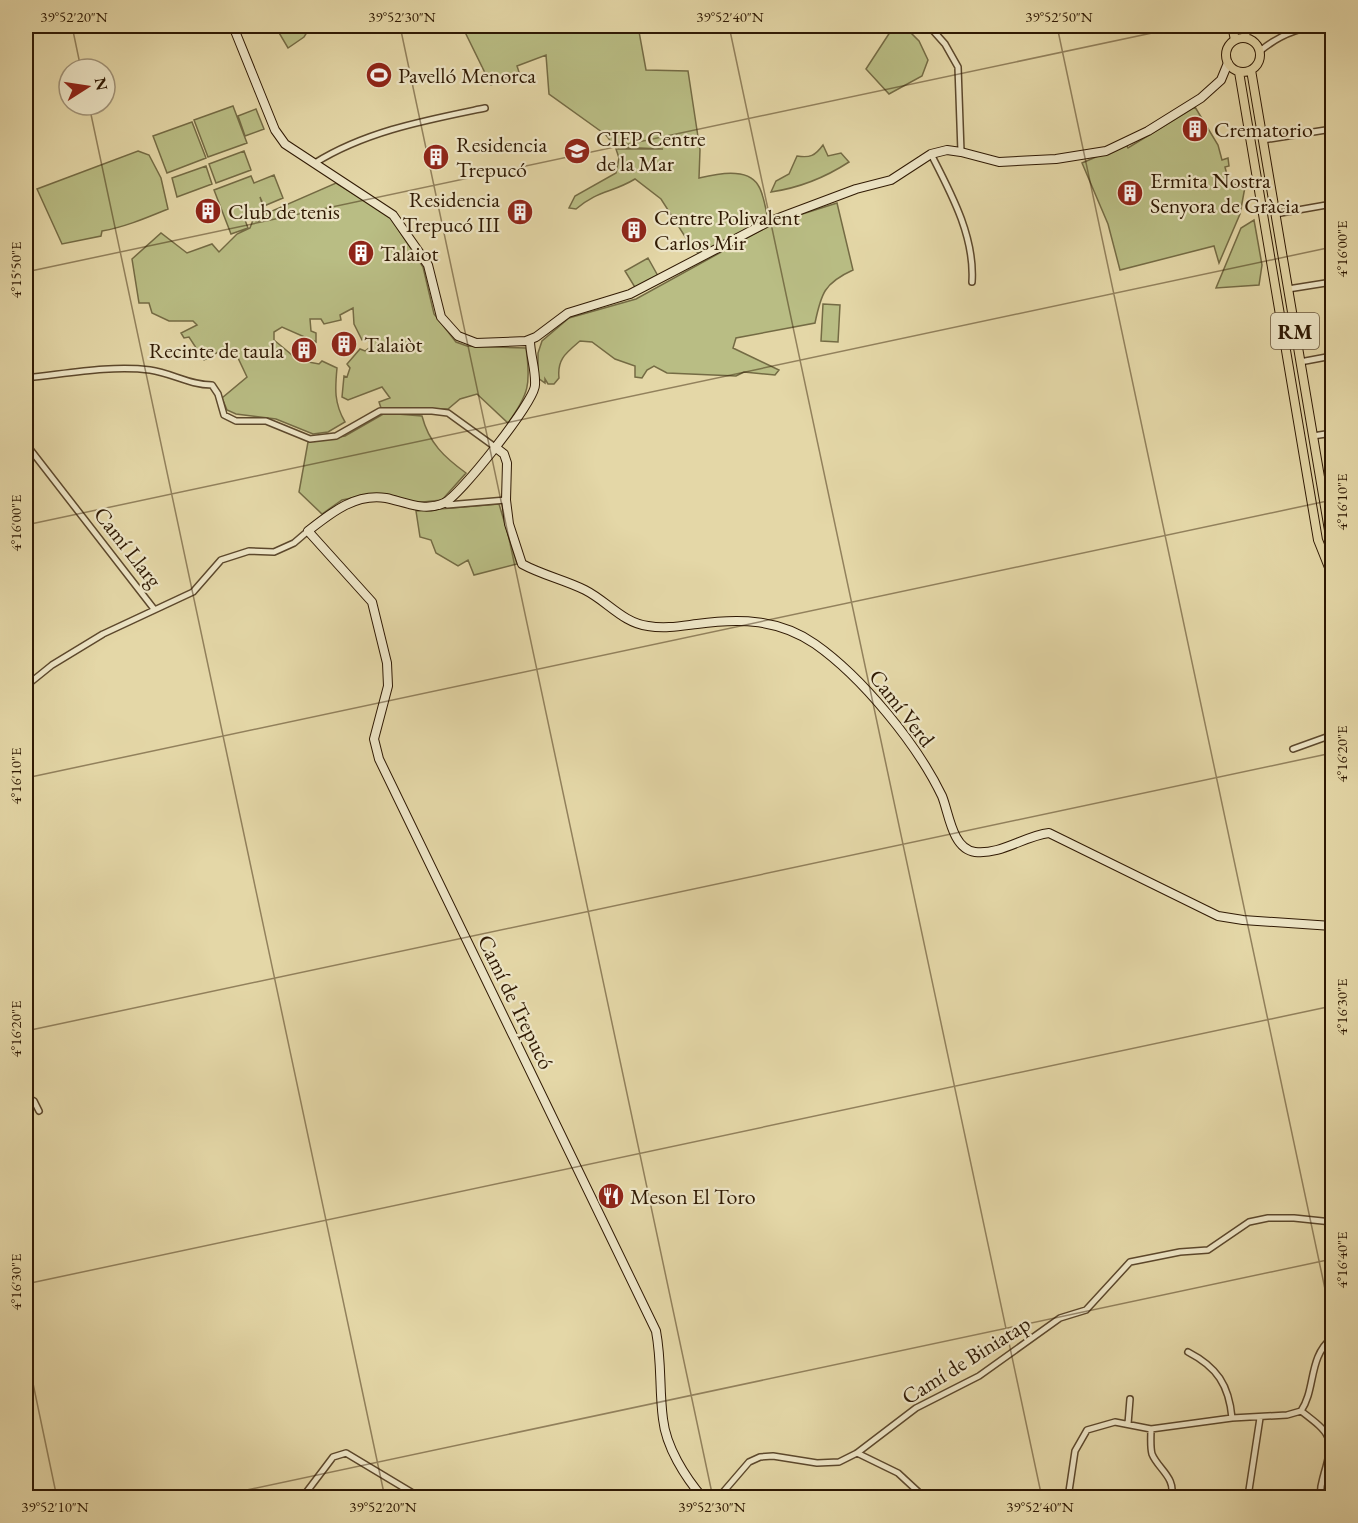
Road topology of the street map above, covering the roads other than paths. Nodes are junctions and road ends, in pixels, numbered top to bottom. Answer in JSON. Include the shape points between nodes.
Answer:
{"nodes":[{"id":1,"x":233,"y":26,"type":"edge"},
{"id":2,"x":929,"y":26,"type":"edge"},
{"id":3,"x":1232,"y":26,"type":"edge"},
{"id":4,"x":1244,"y":26,"type":"edge"},
{"id":5,"x":1331,"y":34,"type":"edge"},
{"id":6,"x":1246,"y":38,"type":"junction"},
{"id":7,"x":1235,"y":40,"type":"junction"},
{"id":8,"x":1332,"y":50,"type":"edge"},
{"id":9,"x":1260,"y":51,"type":"junction"},
{"id":10,"x":1228,"y":63,"type":"junction"},
{"id":11,"x":1251,"y":70,"type":"junction"},
{"id":12,"x":1239,"y":72,"type":"junction"},
{"id":13,"x":485,"y":108,"type":"dead end"},
{"id":14,"x":1332,"y":129,"type":"edge"},
{"id":15,"x":1263,"y":140,"type":"junction"},
{"id":16,"x":961,"y":152,"type":"junction"},
{"id":17,"x":932,"y":154,"type":"junction"},
{"id":18,"x":315,"y":163,"type":"junction"},
{"id":19,"x":1332,"y":204,"type":"edge"},
{"id":20,"x":1275,"y":214,"type":"junction"},
{"id":21,"x":972,"y":282,"type":"dead end"},
{"id":22,"x":1332,"y":282,"type":"edge"},
{"id":23,"x":1288,"y":289,"type":"junction"},
{"id":24,"x":530,"y":340,"type":"junction"},
{"id":25,"x":1332,"y":356,"type":"edge"},
{"id":26,"x":1300,"y":362,"type":"junction"},
{"id":27,"x":26,"y":378,"type":"edge"},
{"id":28,"x":1332,"y":433,"type":"edge"},
{"id":29,"x":1313,"y":436,"type":"junction"},
{"id":30,"x":26,"y":444,"type":"edge"},
{"id":31,"x":495,"y":447,"type":"junction"},
{"id":32,"x":506,"y":500,"type":"junction"},
{"id":33,"x":445,"y":503,"type":"junction"},
{"id":34,"x":1329,"y":509,"type":"edge"},
{"id":35,"x":308,"y":531,"type":"junction"},
{"id":36,"x":1332,"y":548,"type":"edge"},
{"id":37,"x":1332,"y":575,"type":"edge"},
{"id":38,"x":154,"y":609,"type":"junction"},
{"id":39,"x":26,"y":686,"type":"edge"},
{"id":40,"x":1332,"y":735,"type":"edge"},
{"id":41,"x":1293,"y":749,"type":"dead end"},
{"id":42,"x":1332,"y":926,"type":"edge"},
{"id":43,"x":26,"y":1097,"type":"edge"},
{"id":44,"x":39,"y":1111,"type":"dead end"},
{"id":45,"x":1332,"y":1222,"type":"edge"},
{"id":46,"x":1332,"y":1338,"type":"edge"},
{"id":47,"x":1188,"y":1352,"type":"dead end"},
{"id":48,"x":1130,"y":1399,"type":"dead end"},
{"id":49,"x":1301,"y":1411,"type":"junction"},
{"id":50,"x":1232,"y":1418,"type":"junction"},
{"id":51,"x":1260,"y":1418,"type":"junction"},
{"id":52,"x":1128,"y":1424,"type":"junction"},
{"id":53,"x":1151,"y":1429,"type":"junction"},
{"id":54,"x":857,"y":1452,"type":"junction"},
{"id":55,"x":302,"y":1497,"type":"edge"},
{"id":56,"x":421,"y":1497,"type":"edge"},
{"id":57,"x":703,"y":1497,"type":"edge"},
{"id":58,"x":718,"y":1497,"type":"edge"},
{"id":59,"x":925,"y":1497,"type":"edge"},
{"id":60,"x":1068,"y":1497,"type":"edge"},
{"id":61,"x":1171,"y":1497,"type":"edge"},
{"id":62,"x":1243,"y":1497,"type":"edge"},
{"id":63,"x":1321,"y":1497,"type":"edge"}],
"edges":[{"from":1,"to":18,"type":"street","via":[[275,129],[285,144]]},
{"from":2,"to":16,"type":"street","via":[[958,67]]},
{"from":3,"to":7,"type":"main road"},
{"from":4,"to":6,"type":"main road"},
{"from":5,"to":8,"type":"street"},
{"from":5,"to":9,"type":"street","via":[[1322,29],[1299,30],[1277,37]]},
{"from":6,"to":7,"type":"main road"},
{"from":6,"to":9,"type":"main road"},
{"from":7,"to":10,"type":"main road","via":[[1228,48]]},
{"from":9,"to":11,"type":"main road","via":[[1260,60]]},
{"from":10,"to":12,"type":"main road"},
{"from":10,"to":16,"type":"street","via":[[1221,80],[1201,98],[1106,151],[999,162]]},
{"from":11,"to":12,"type":"main road"},
{"from":11,"to":15,"type":"main road","number":"RM"},
{"from":12,"to":37,"type":"main road","number":"RM","via":[[1318,540]]},
{"from":13,"to":18,"type":"street","via":[[379,134],[345,145]]},
{"from":14,"to":15,"type":"street"},
{"from":15,"to":20,"type":"main road","number":"RM"},
{"from":16,"to":17,"type":"street"},
{"from":17,"to":21,"type":"street","via":[[968,241]]},
{"from":17,"to":24,"type":"street","via":[[891,180],[768,222],[630,294],[568,313]]},
{"from":18,"to":24,"type":"street","via":[[393,215],[428,265],[441,317],[459,336],[476,343]]},
{"from":19,"to":20,"type":"street"},
{"from":20,"to":23,"type":"main road","number":"RM"},
{"from":22,"to":23,"type":"street"},
{"from":23,"to":26,"type":"main road","number":"RM"},
{"from":24,"to":31,"type":"street","via":[[536,387]]},
{"from":25,"to":26,"type":"street"},
{"from":26,"to":29,"type":"main road","number":"RM"},
{"from":27,"to":31,"type":"street","via":[[125,368],[152,370],[196,385],[212,385],[224,415],[230,418],[266,421],[310,439],[336,436],[380,411],[448,413]]},
{"from":28,"to":29,"type":"street"},
{"from":29,"to":34,"type":"main road","number":"RM"},
{"from":30,"to":38,"type":"street","name":"Camí Llarg"},
{"from":31,"to":32,"type":"street","name":"Camí Verd","via":[[507,463]]},
{"from":31,"to":33,"type":"street"},
{"from":32,"to":33,"type":"street","via":[[447,506]]},
{"from":32,"to":42,"type":"street","name":"Camí Verd","via":[[522,564],[586,591],[625,618],[645,626],[667,628],[756,620],[782,627],[821,649],[864,685],[915,753],[942,798],[963,847],[974,852],[1000,850],[1034,835],[1049,833],[1218,916]]},
{"from":33,"to":35,"type":"street","name":"Camí Llarg","via":[[415,507],[384,498],[358,500],[331,513]]},
{"from":34,"to":36,"type":"main road","number":"RM"},
{"from":35,"to":38,"type":"street","name":"Camí Llarg","via":[[274,552],[249,551],[221,560],[193,592]]},
{"from":35,"to":57,"type":"street","name":"Camí de Trepucó","via":[[372,602],[387,663],[388,686],[374,739],[380,759],[656,1331],[667,1435]]},
{"from":38,"to":39,"type":"street","via":[[69,654]]},
{"from":40,"to":41,"type":"street"},
{"from":43,"to":44,"type":"street"},
{"from":45,"to":54,"type":"street","name":"Camí de Biniatap","via":[[1268,1218],[1249,1222],[1208,1250],[1130,1262],[1086,1310],[1060,1318],[979,1376],[916,1408]]},
{"from":46,"to":49,"type":"street","via":[[1313,1368],[1308,1398]]},
{"from":47,"to":50,"type":"street","via":[[1210,1365],[1222,1378]]},
{"from":48,"to":52,"type":"street"},
{"from":49,"to":51,"type":"street"},
{"from":49,"to":63,"type":"street","via":[[1324,1427],[1330,1439],[1331,1454],[1319,1491]]},
{"from":50,"to":51,"type":"street"},
{"from":50,"to":53,"type":"street"},
{"from":51,"to":62,"type":"street","via":[[1249,1490]]},
{"from":52,"to":53,"type":"street"},
{"from":52,"to":60,"type":"street","via":[[1087,1430],[1076,1451]]},
{"from":53,"to":61,"type":"street","via":[[1152,1453],[1167,1476],[1173,1490]]},
{"from":54,"to":58,"type":"street","name":"Camí de Biniatap","via":[[839,1462],[760,1457],[749,1462]]},
{"from":54,"to":59,"type":"street","via":[[898,1473]]},
{"from":55,"to":56,"type":"street","via":[[333,1457],[346,1453]]}]}
